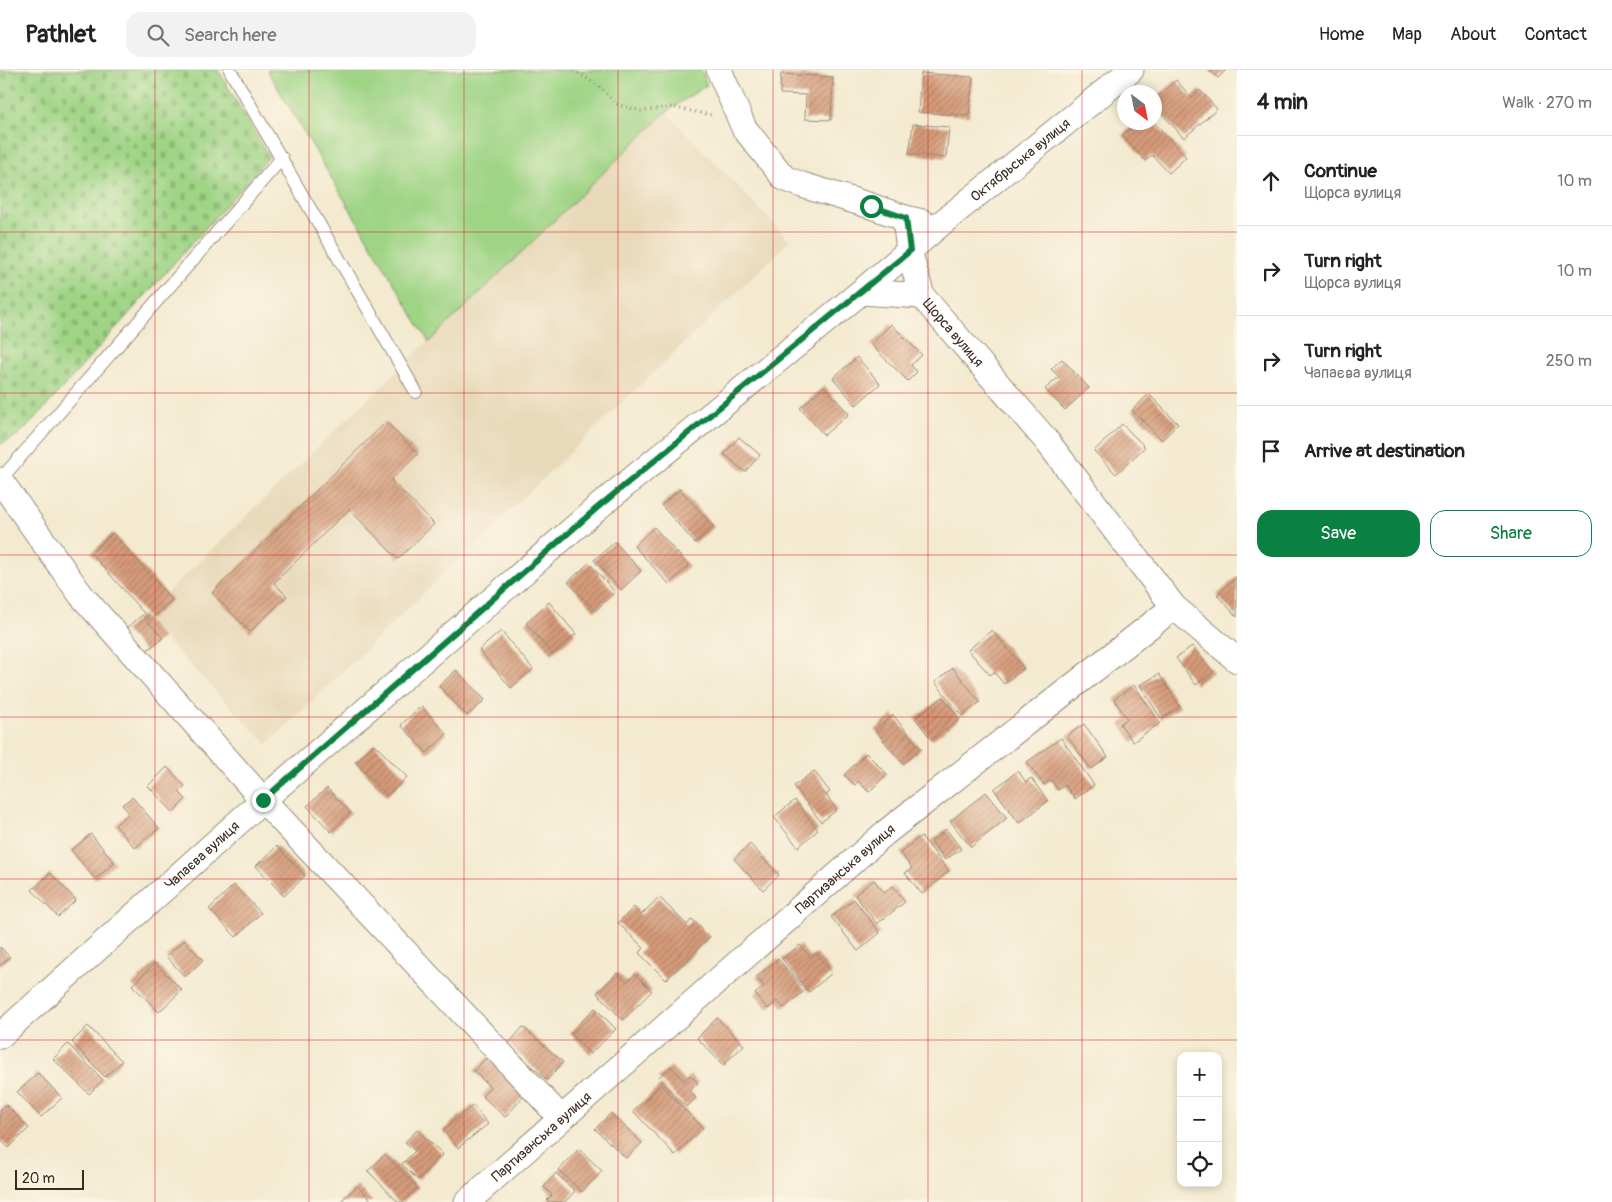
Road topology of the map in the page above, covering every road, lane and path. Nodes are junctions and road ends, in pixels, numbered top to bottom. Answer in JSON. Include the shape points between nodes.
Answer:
{"nodes":[{"id":1,"x":230,"y":70,"type":"edge"},
{"id":2,"x":574,"y":70,"type":"edge"},
{"id":3,"x":719,"y":70,"type":"edge"},
{"id":4,"x":1131,"y":70,"type":"edge"},
{"id":5,"x":744,"y":128,"type":"junction"},
{"id":6,"x":282,"y":158,"type":"junction"},
{"id":7,"x":906,"y":218,"type":"junction"},
{"id":8,"x":938,"y":226,"type":"junction"},
{"id":9,"x":910,"y":251,"type":"junction"},
{"id":10,"x":861,"y":292,"type":"junction"},
{"id":11,"x":922,"y":296,"type":"junction"},
{"id":12,"x":416,"y":392,"type":"dead end"},
{"id":13,"x":0,"y":480,"type":"edge"},
{"id":14,"x":1174,"y":607,"type":"junction"},
{"id":15,"x":1237,"y":660,"type":"edge"},
{"id":16,"x":263,"y":800,"type":"junction"},
{"id":17,"x":0,"y":1036,"type":"edge"},
{"id":18,"x":561,"y":1118,"type":"junction"},
{"id":19,"x":467,"y":1202,"type":"edge"}],
"edges":[{"from":1,"to":6,"type":"lane"},
{"from":2,"to":5,"type":"path","via":[[600,87],[616,104],[641,111],[670,107],[717,115]]},
{"from":3,"to":5,"type":"street"},
{"from":4,"to":8,"type":"street","name":"Октябрьська вулиця"},
{"from":5,"to":7,"type":"street","via":[[784,178]]},
{"from":6,"to":12,"type":"lane"},
{"from":6,"to":13,"type":"lane"},
{"from":7,"to":8,"type":"street"},
{"from":7,"to":9,"type":"street","name":"Щорса вулиця"},
{"from":8,"to":9,"type":"street","name":"Октябрьська вулиця"},
{"from":9,"to":10,"type":"street","name":"Чапаєва вулиця"},
{"from":9,"to":11,"type":"street","name":"Щорса вулиця"},
{"from":10,"to":11,"type":"street"},
{"from":10,"to":16,"type":"street","name":"Чапаєва вулиця","via":[[597,508]]},
{"from":11,"to":14,"type":"street","name":"Щорса вулиця","via":[[1046,440]]},
{"from":13,"to":16,"type":"street","via":[[81,595]]},
{"from":14,"to":15,"type":"street"},
{"from":14,"to":18,"type":"street","name":"Партизанська вулиця","via":[[885,833]]},
{"from":16,"to":17,"type":"street","name":"Чапаєва вулиця"},
{"from":16,"to":18,"type":"street"},
{"from":18,"to":19,"type":"street","name":"Партизанська вулиця"}]}
